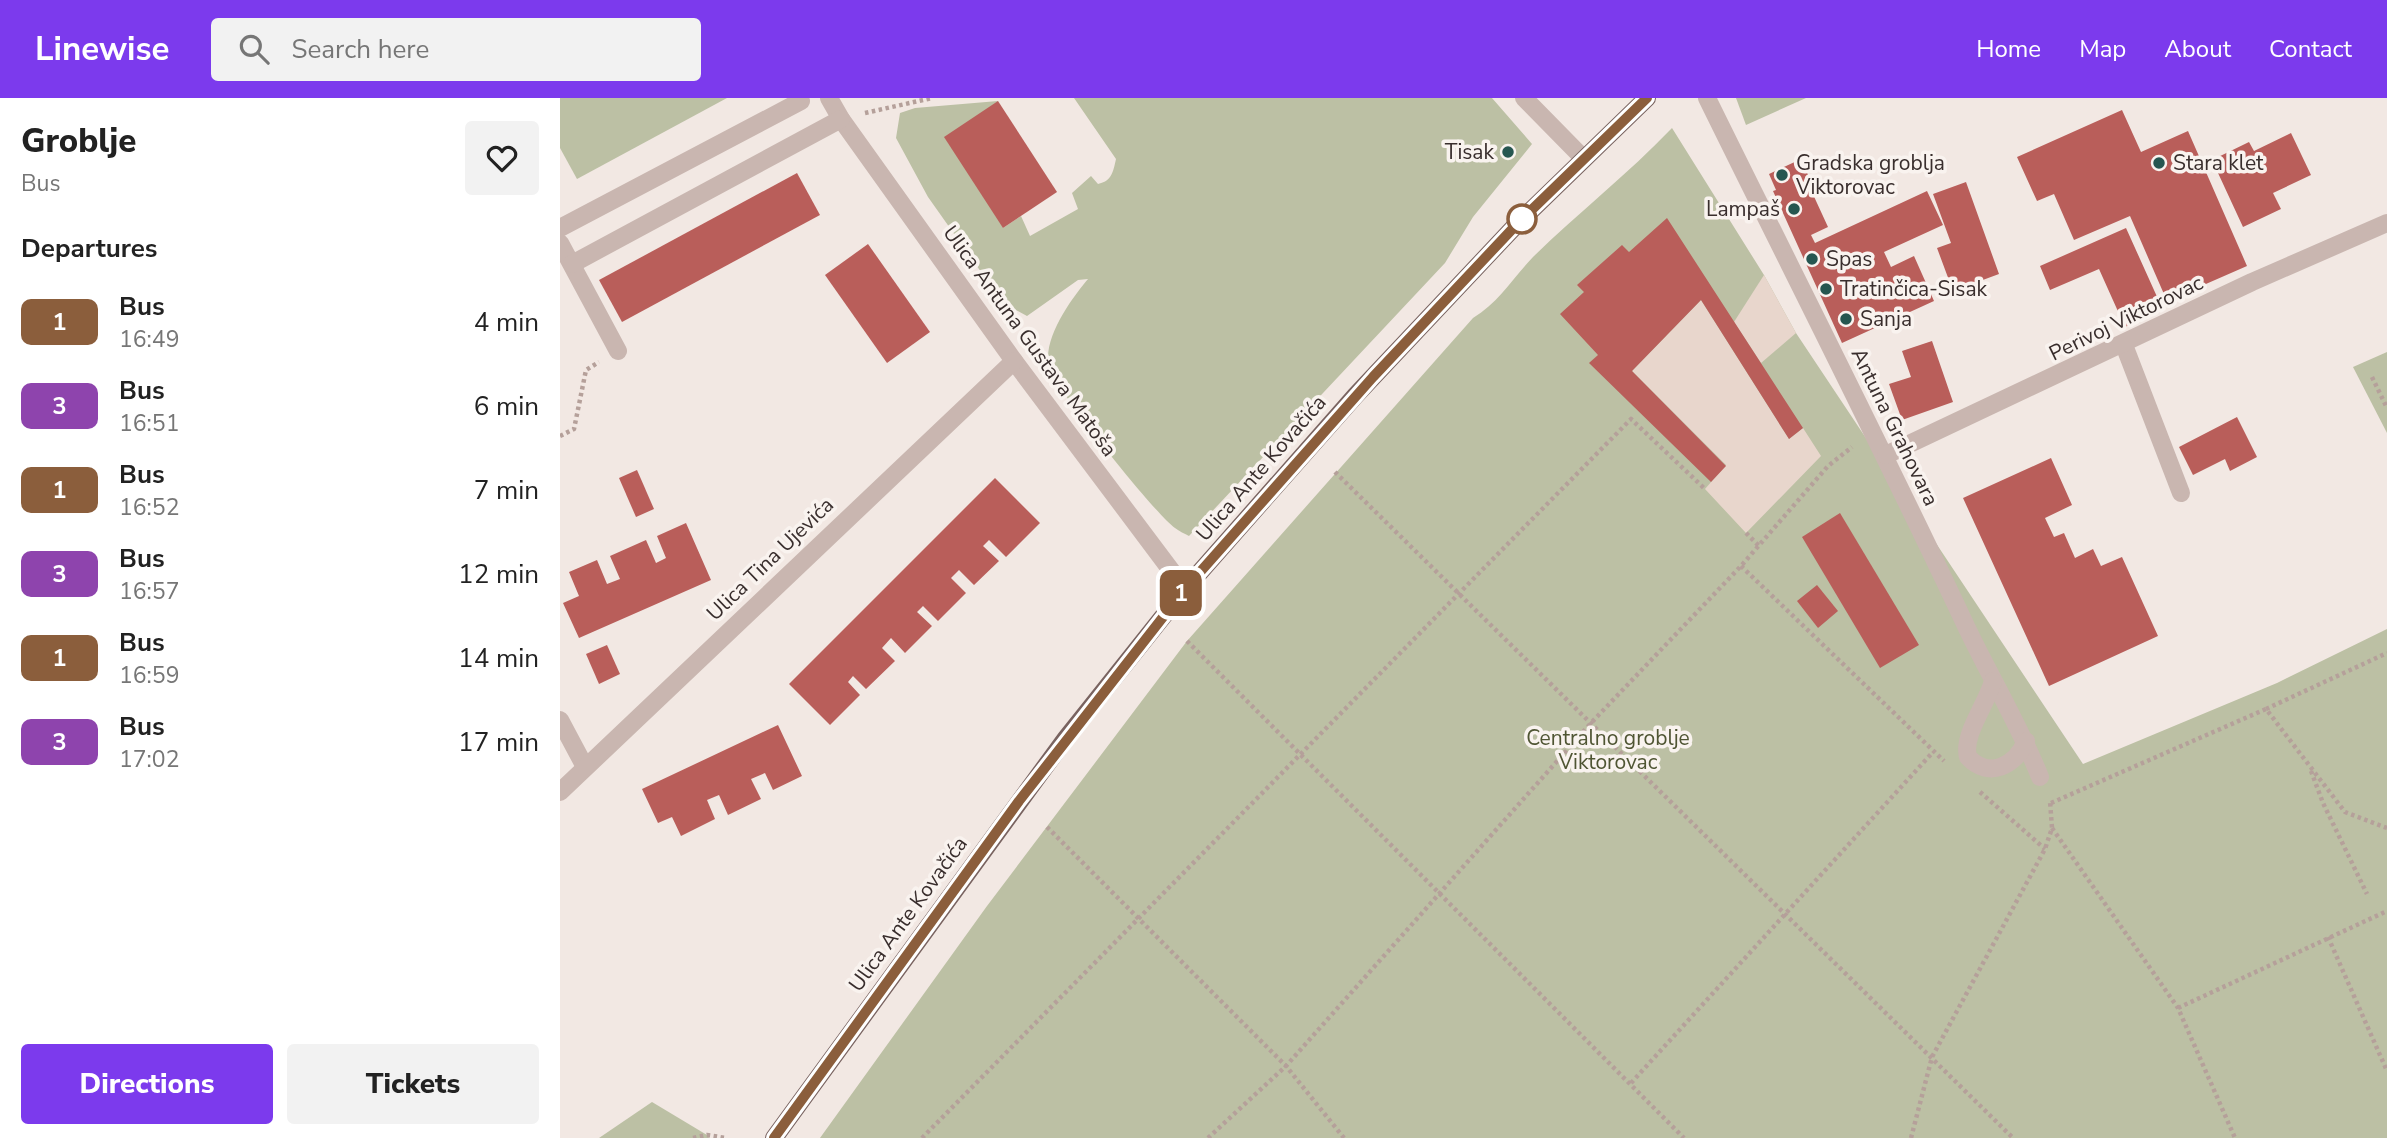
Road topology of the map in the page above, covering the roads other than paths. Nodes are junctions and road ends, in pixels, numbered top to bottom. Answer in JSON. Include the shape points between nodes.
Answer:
{"nodes":[{"id":1,"x":830,"y":98,"type":"edge"},
{"id":2,"x":1524,"y":98,"type":"edge"},
{"id":3,"x":1647,"y":98,"type":"edge"},
{"id":4,"x":1707,"y":98,"type":"edge"},
{"id":5,"x":800,"y":101,"type":"dead end"},
{"id":6,"x":841,"y":119,"type":"junction"},
{"id":7,"x":1583,"y":158,"type":"junction"},
{"id":8,"x":2387,"y":223,"type":"edge"},
{"id":9,"x":560,"y":228,"type":"edge"},
{"id":10,"x":560,"y":243,"type":"edge"},
{"id":11,"x":572,"y":264,"type":"junction"},
{"id":12,"x":2124,"y":345,"type":"junction"},
{"id":13,"x":618,"y":351,"type":"road end"},
{"id":14,"x":1014,"y":361,"type":"junction"},
{"id":15,"x":1886,"y":455,"type":"junction"},
{"id":16,"x":2182,"y":494,"type":"dead end"},
{"id":17,"x":1185,"y":589,"type":"junction"},
{"id":18,"x":1993,"y":681,"type":"junction"},
{"id":19,"x":560,"y":720,"type":"edge"},
{"id":20,"x":2026,"y":741,"type":"junction"},
{"id":21,"x":585,"y":767,"type":"junction"},
{"id":22,"x":2040,"y":777,"type":"road end"},
{"id":23,"x":560,"y":792,"type":"edge"},
{"id":24,"x":774,"y":1138,"type":"edge"}],
"edges":[{"from":1,"to":6,"type":"street","name":"Ulica Antuna Gustava Matoša"},
{"from":2,"to":7,"type":"street"},
{"from":3,"to":7,"type":"main road","name":"Ulica Ante Kovačića"},
{"from":4,"to":15,"type":"street","name":"Antuna Grahovara"},
{"from":5,"to":9,"type":"street"},
{"from":6,"to":11,"type":"street"},
{"from":6,"to":14,"type":"street","name":"Ulica Antuna Gustava Matoša"},
{"from":7,"to":17,"type":"main road","name":"Ulica Ante Kovačića","via":[[1355,396]]},
{"from":8,"to":12,"type":"street","name":"Perivoj Viktorovac"},
{"from":10,"to":11,"type":"street"},
{"from":11,"to":13,"type":"street"},
{"from":12,"to":15,"type":"street","name":"Perivoj Viktorovac"},
{"from":12,"to":16,"type":"street"},
{"from":14,"to":17,"type":"street","name":"Ulica Antuna Gustava Matoša"},
{"from":14,"to":21,"type":"street","name":"Ulica Tina Ujevića"},
{"from":15,"to":18,"type":"street","name":"Antuna Grahovara"},
{"from":17,"to":24,"type":"main road","name":"Ulica Ante Kovačića","via":[[1058,749]]},
{"from":18,"to":20,"type":"street","name":"Antuna Grahovara"},
{"from":18,"to":20,"type":"street","via":[[1967,739],[1968,757],[1983,768],[2001,768],[2016,758]]},
{"from":19,"to":21,"type":"street"},
{"from":20,"to":22,"type":"street","name":"Antuna Grahovara"},
{"from":21,"to":23,"type":"street","name":"Ulica Tina Ujevića"}]}
